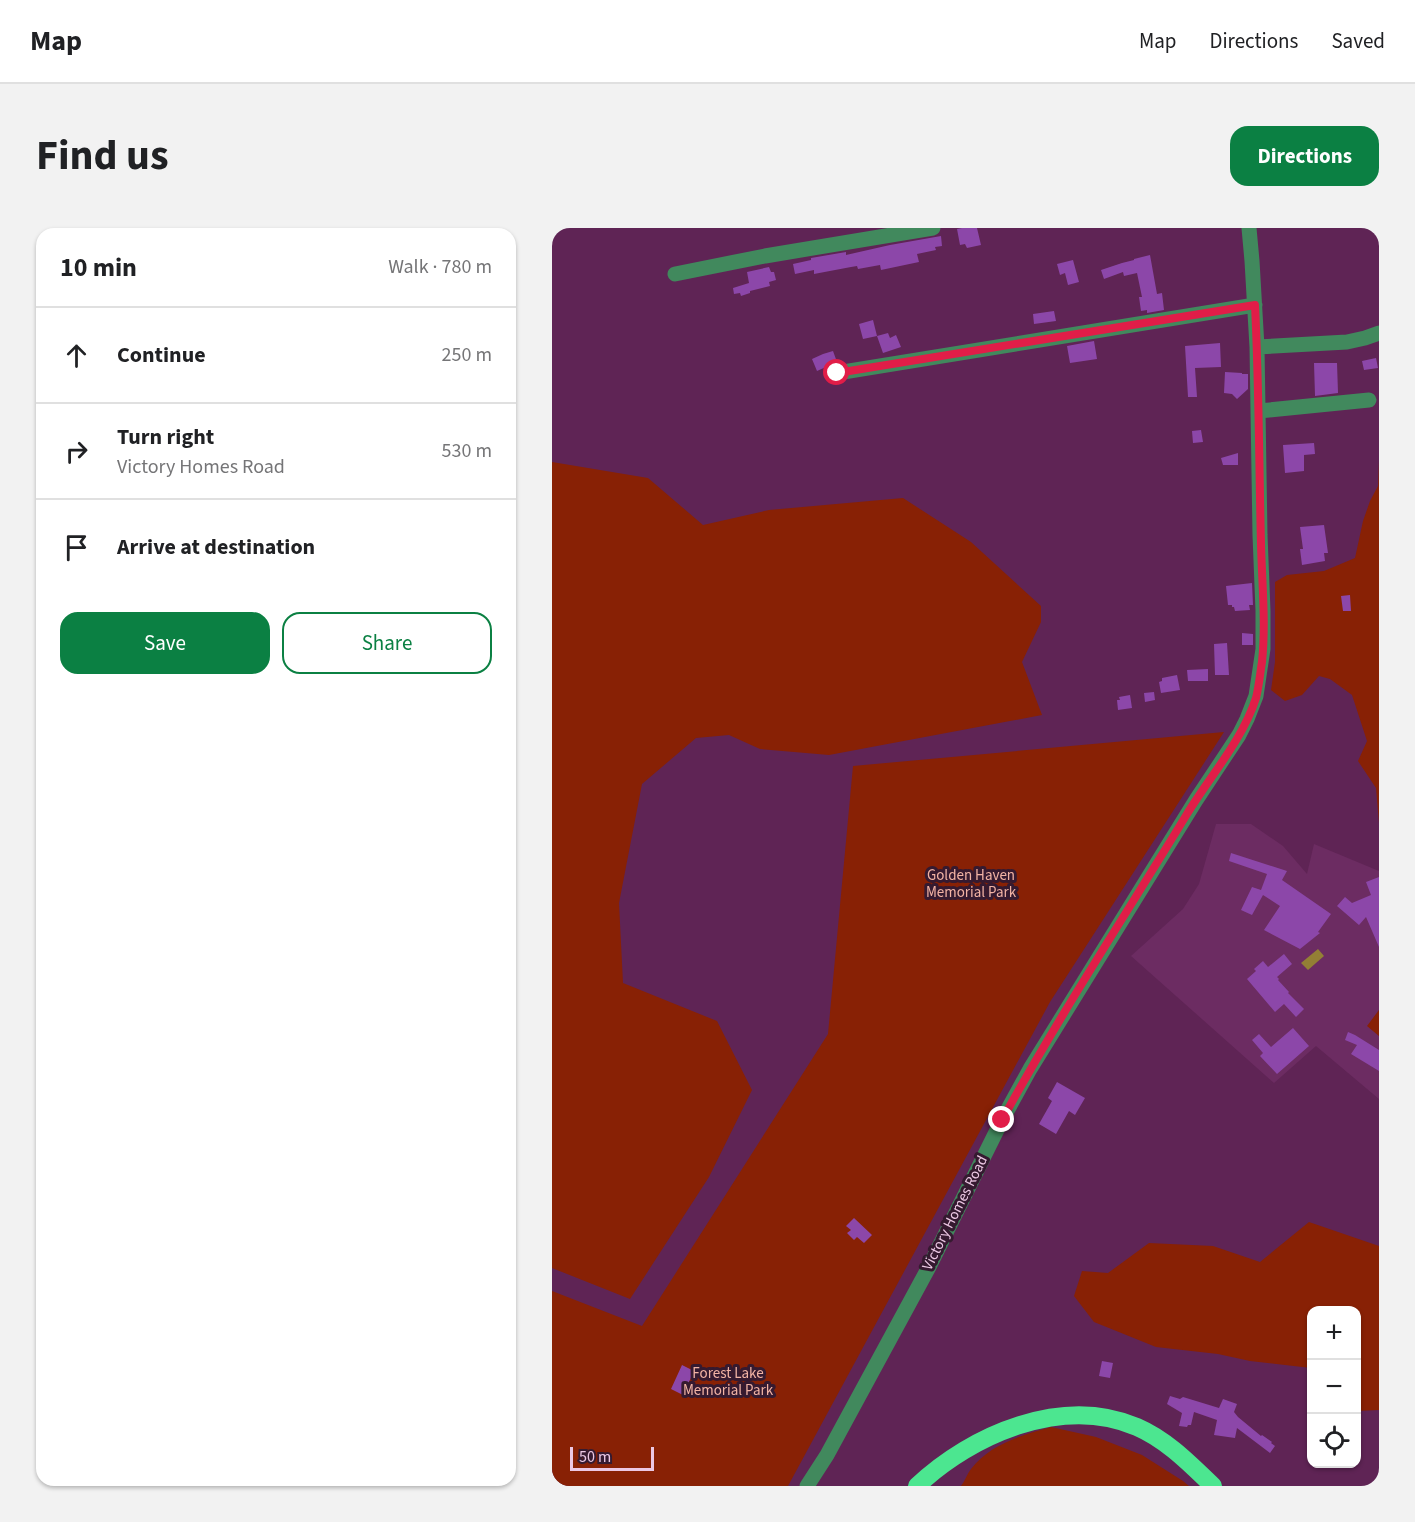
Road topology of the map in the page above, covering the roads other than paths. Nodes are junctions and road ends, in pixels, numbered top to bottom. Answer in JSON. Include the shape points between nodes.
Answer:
{"nodes":[{"id":1,"x":928,"y":229,"type":"edge"},
{"id":2,"x":1251,"y":229,"type":"edge"},
{"id":3,"x":675,"y":274,"type":"dead end"},
{"id":4,"x":1255,"y":305,"type":"junction"},
{"id":5,"x":1379,"y":333,"type":"edge"},
{"id":6,"x":1257,"y":347,"type":"junction"},
{"id":7,"x":837,"y":373,"type":"dead end"},
{"id":8,"x":1369,"y":400,"type":"dead end"},
{"id":9,"x":1259,"y":411,"type":"junction"},
{"id":10,"x":807,"y":1486,"type":"edge"},
{"id":11,"x":918,"y":1486,"type":"edge"},
{"id":12,"x":1214,"y":1486,"type":"edge"}],
"edges":[{"from":1,"to":3,"type":"street"},
{"from":2,"to":4,"type":"street","name":"Victory Homes Road"},
{"from":4,"to":6,"type":"street","name":"Victory Homes Road"},
{"from":4,"to":7,"type":"street"},
{"from":5,"to":6,"type":"street","via":[[1347,342]]},
{"from":6,"to":9,"type":"street","name":"Victory Homes Road"},
{"from":8,"to":9,"type":"street"},
{"from":9,"to":10,"type":"street","name":"Victory Homes Road","via":[[1263,649],[1259,686],[1250,713],[1030,1069],[928,1267]]},
{"from":11,"to":12,"type":"highway","via":[[954,1456],[983,1440],[1020,1424],[1071,1416],[1115,1419],[1155,1436]]}]}
